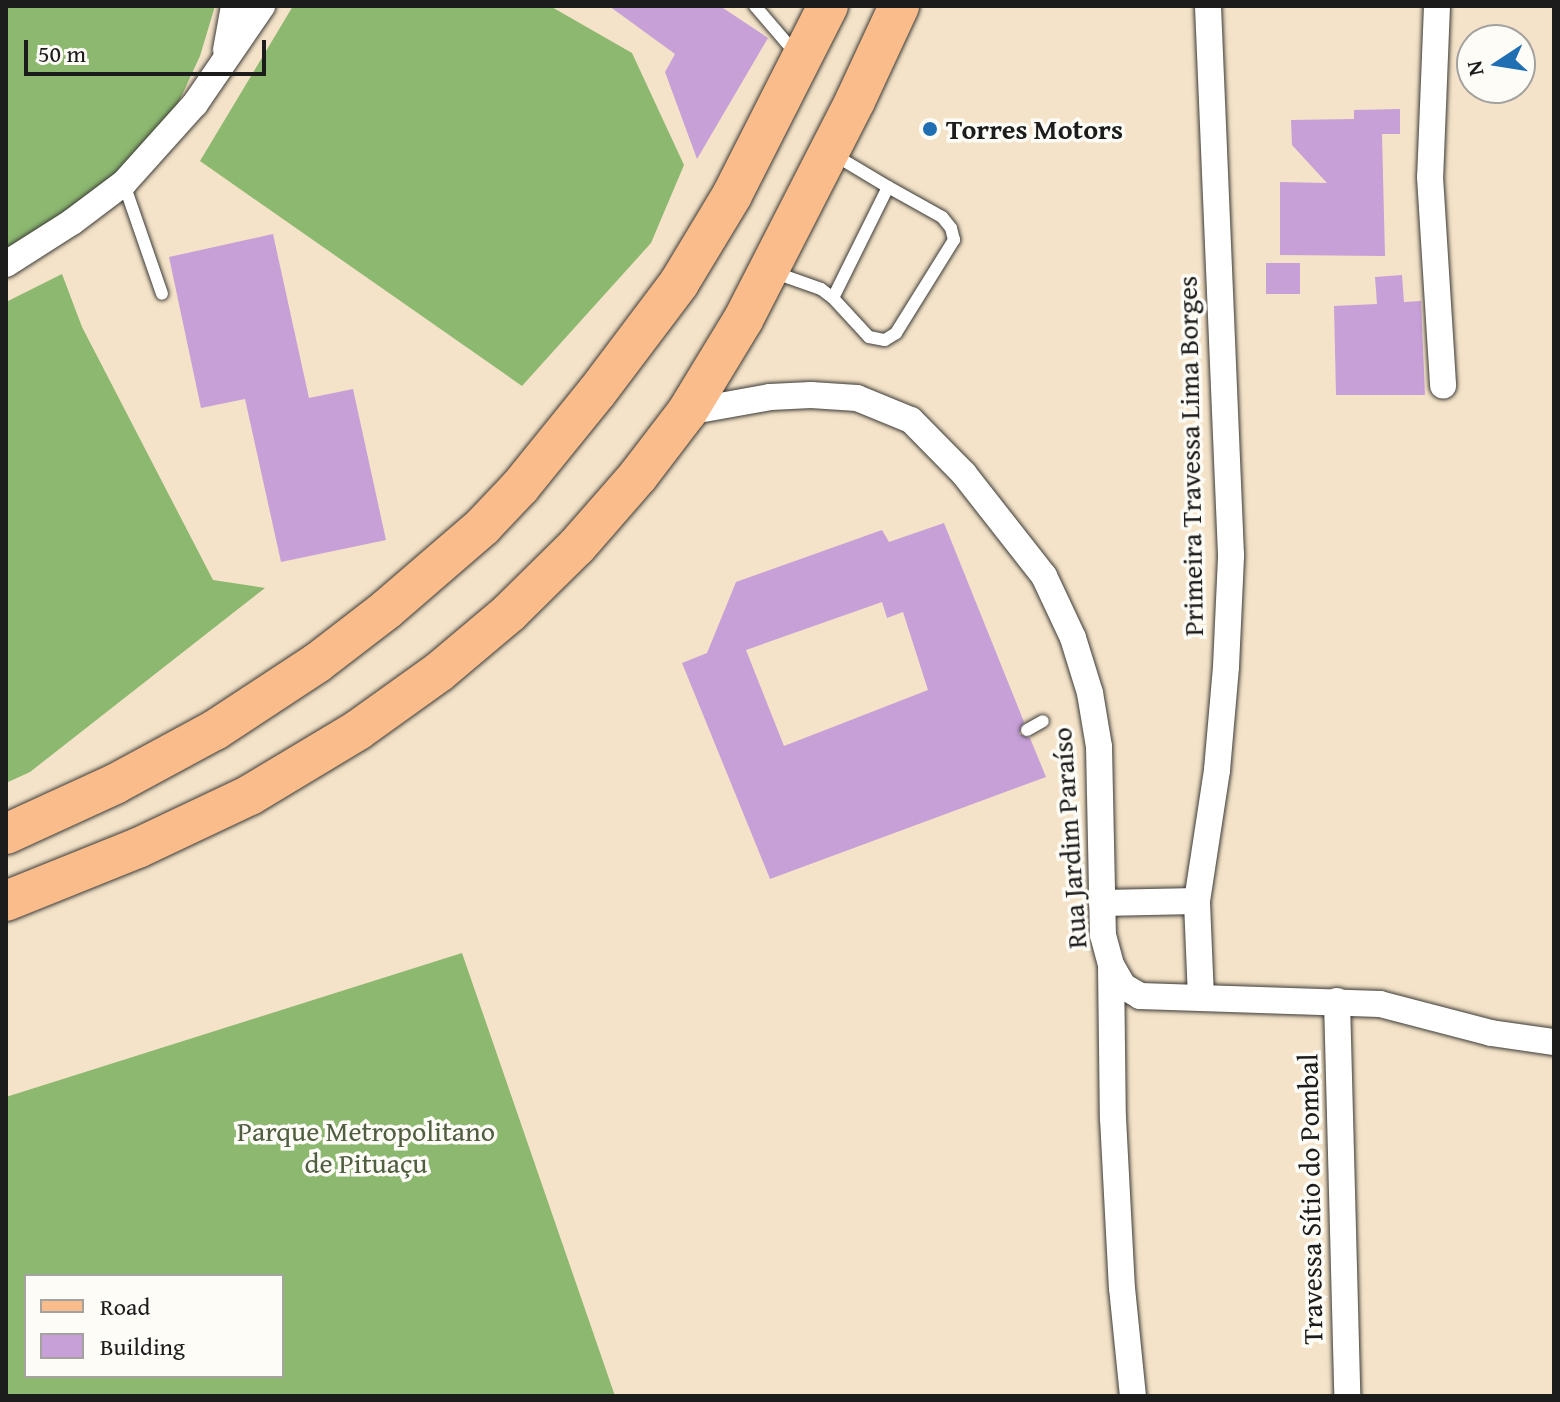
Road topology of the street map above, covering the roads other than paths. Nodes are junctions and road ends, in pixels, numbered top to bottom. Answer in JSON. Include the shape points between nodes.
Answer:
{"nodes":[{"id":1,"x":234,"y":6,"type":"edge"},
{"id":2,"x":262,"y":6,"type":"edge"},
{"id":3,"x":755,"y":6,"type":"edge"},
{"id":4,"x":828,"y":6,"type":"edge"},
{"id":5,"x":899,"y":6,"type":"edge"},
{"id":6,"x":1208,"y":6,"type":"edge"},
{"id":7,"x":1437,"y":6,"type":"edge"},
{"id":8,"x":802,"y":60,"type":"junction"},
{"id":9,"x":223,"y":62,"type":"junction"},
{"id":10,"x":830,"y":152,"type":"junction"},
{"id":11,"x":124,"y":183,"type":"junction"},
{"id":12,"x":888,"y":187,"type":"junction"},
{"id":13,"x":6,"y":264,"type":"edge"},
{"id":14,"x":770,"y":271,"type":"junction"},
{"id":15,"x":162,"y":294,"type":"dead end"},
{"id":16,"x":833,"y":298,"type":"junction"},
{"id":17,"x":1443,"y":386,"type":"dead end"},
{"id":18,"x":687,"y":412,"type":"junction"},
{"id":19,"x":1043,"y":721,"type":"dead end"},
{"id":20,"x":1027,"y":730,"type":"dead end"},
{"id":21,"x":6,"y":834,"type":"edge"},
{"id":22,"x":6,"y":901,"type":"edge"},
{"id":23,"x":1197,"y":901,"type":"junction"},
{"id":24,"x":1102,"y":903,"type":"junction"},
{"id":25,"x":1111,"y":965,"type":"junction"},
{"id":26,"x":1201,"y":998,"type":"junction"},
{"id":27,"x":1337,"y":1001,"type":"junction"},
{"id":28,"x":1554,"y":1042,"type":"edge"},
{"id":29,"x":1133,"y":1396,"type":"edge"},
{"id":30,"x":1347,"y":1396,"type":"edge"}],
"edges":[{"from":1,"to":9,"type":"street"},
{"from":2,"to":9,"type":"street"},
{"from":3,"to":8,"type":"lane"},
{"from":4,"to":8,"type":"main road"},
{"from":5,"to":10,"type":"main road"},
{"from":6,"to":23,"type":"street","name":"Primeira Travessa Lima Borges","via":[[1231,555],[1217,770]]},
{"from":7,"to":17,"type":"street","via":[[1430,177]]},
{"from":8,"to":21,"type":"main road","via":[[679,283],[597,392],[483,526],[317,663],[215,730]]},
{"from":9,"to":11,"type":"street","via":[[168,137]]},
{"from":10,"to":12,"type":"lane"},
{"from":10,"to":14,"type":"main road"},
{"from":11,"to":13,"type":"street"},
{"from":11,"to":15,"type":"lane"},
{"from":12,"to":16,"type":"lane"},
{"from":12,"to":16,"type":"lane","via":[[942,217],[954,240],[896,333],[885,340],[869,337]]},
{"from":14,"to":16,"type":"lane"},
{"from":14,"to":18,"type":"main road"},
{"from":18,"to":22,"type":"main road","via":[[577,546],[439,672],[358,730],[250,795]]},
{"from":18,"to":24,"type":"street","name":"Rua Jardim Paraíso","via":[[770,397],[857,398],[911,420],[964,474],[1044,576],[1077,652],[1099,747]]},
{"from":19,"to":20,"type":"lane"},
{"from":23,"to":24,"type":"street"},
{"from":23,"to":26,"type":"street","name":"Primeira Travessa Lima Borges"},
{"from":24,"to":25,"type":"street","name":"Rua Jardim Paraíso"},
{"from":25,"to":26,"type":"street","via":[[1123,986],[1140,996]]},
{"from":25,"to":29,"type":"street","name":"Rua Jardim Paraíso","via":[[1113,1118]]},
{"from":26,"to":27,"type":"street"},
{"from":27,"to":28,"type":"street","via":[[1380,1004],[1491,1033]]},
{"from":27,"to":30,"type":"street","name":"Travessa Sítio do Pombal"}]}
